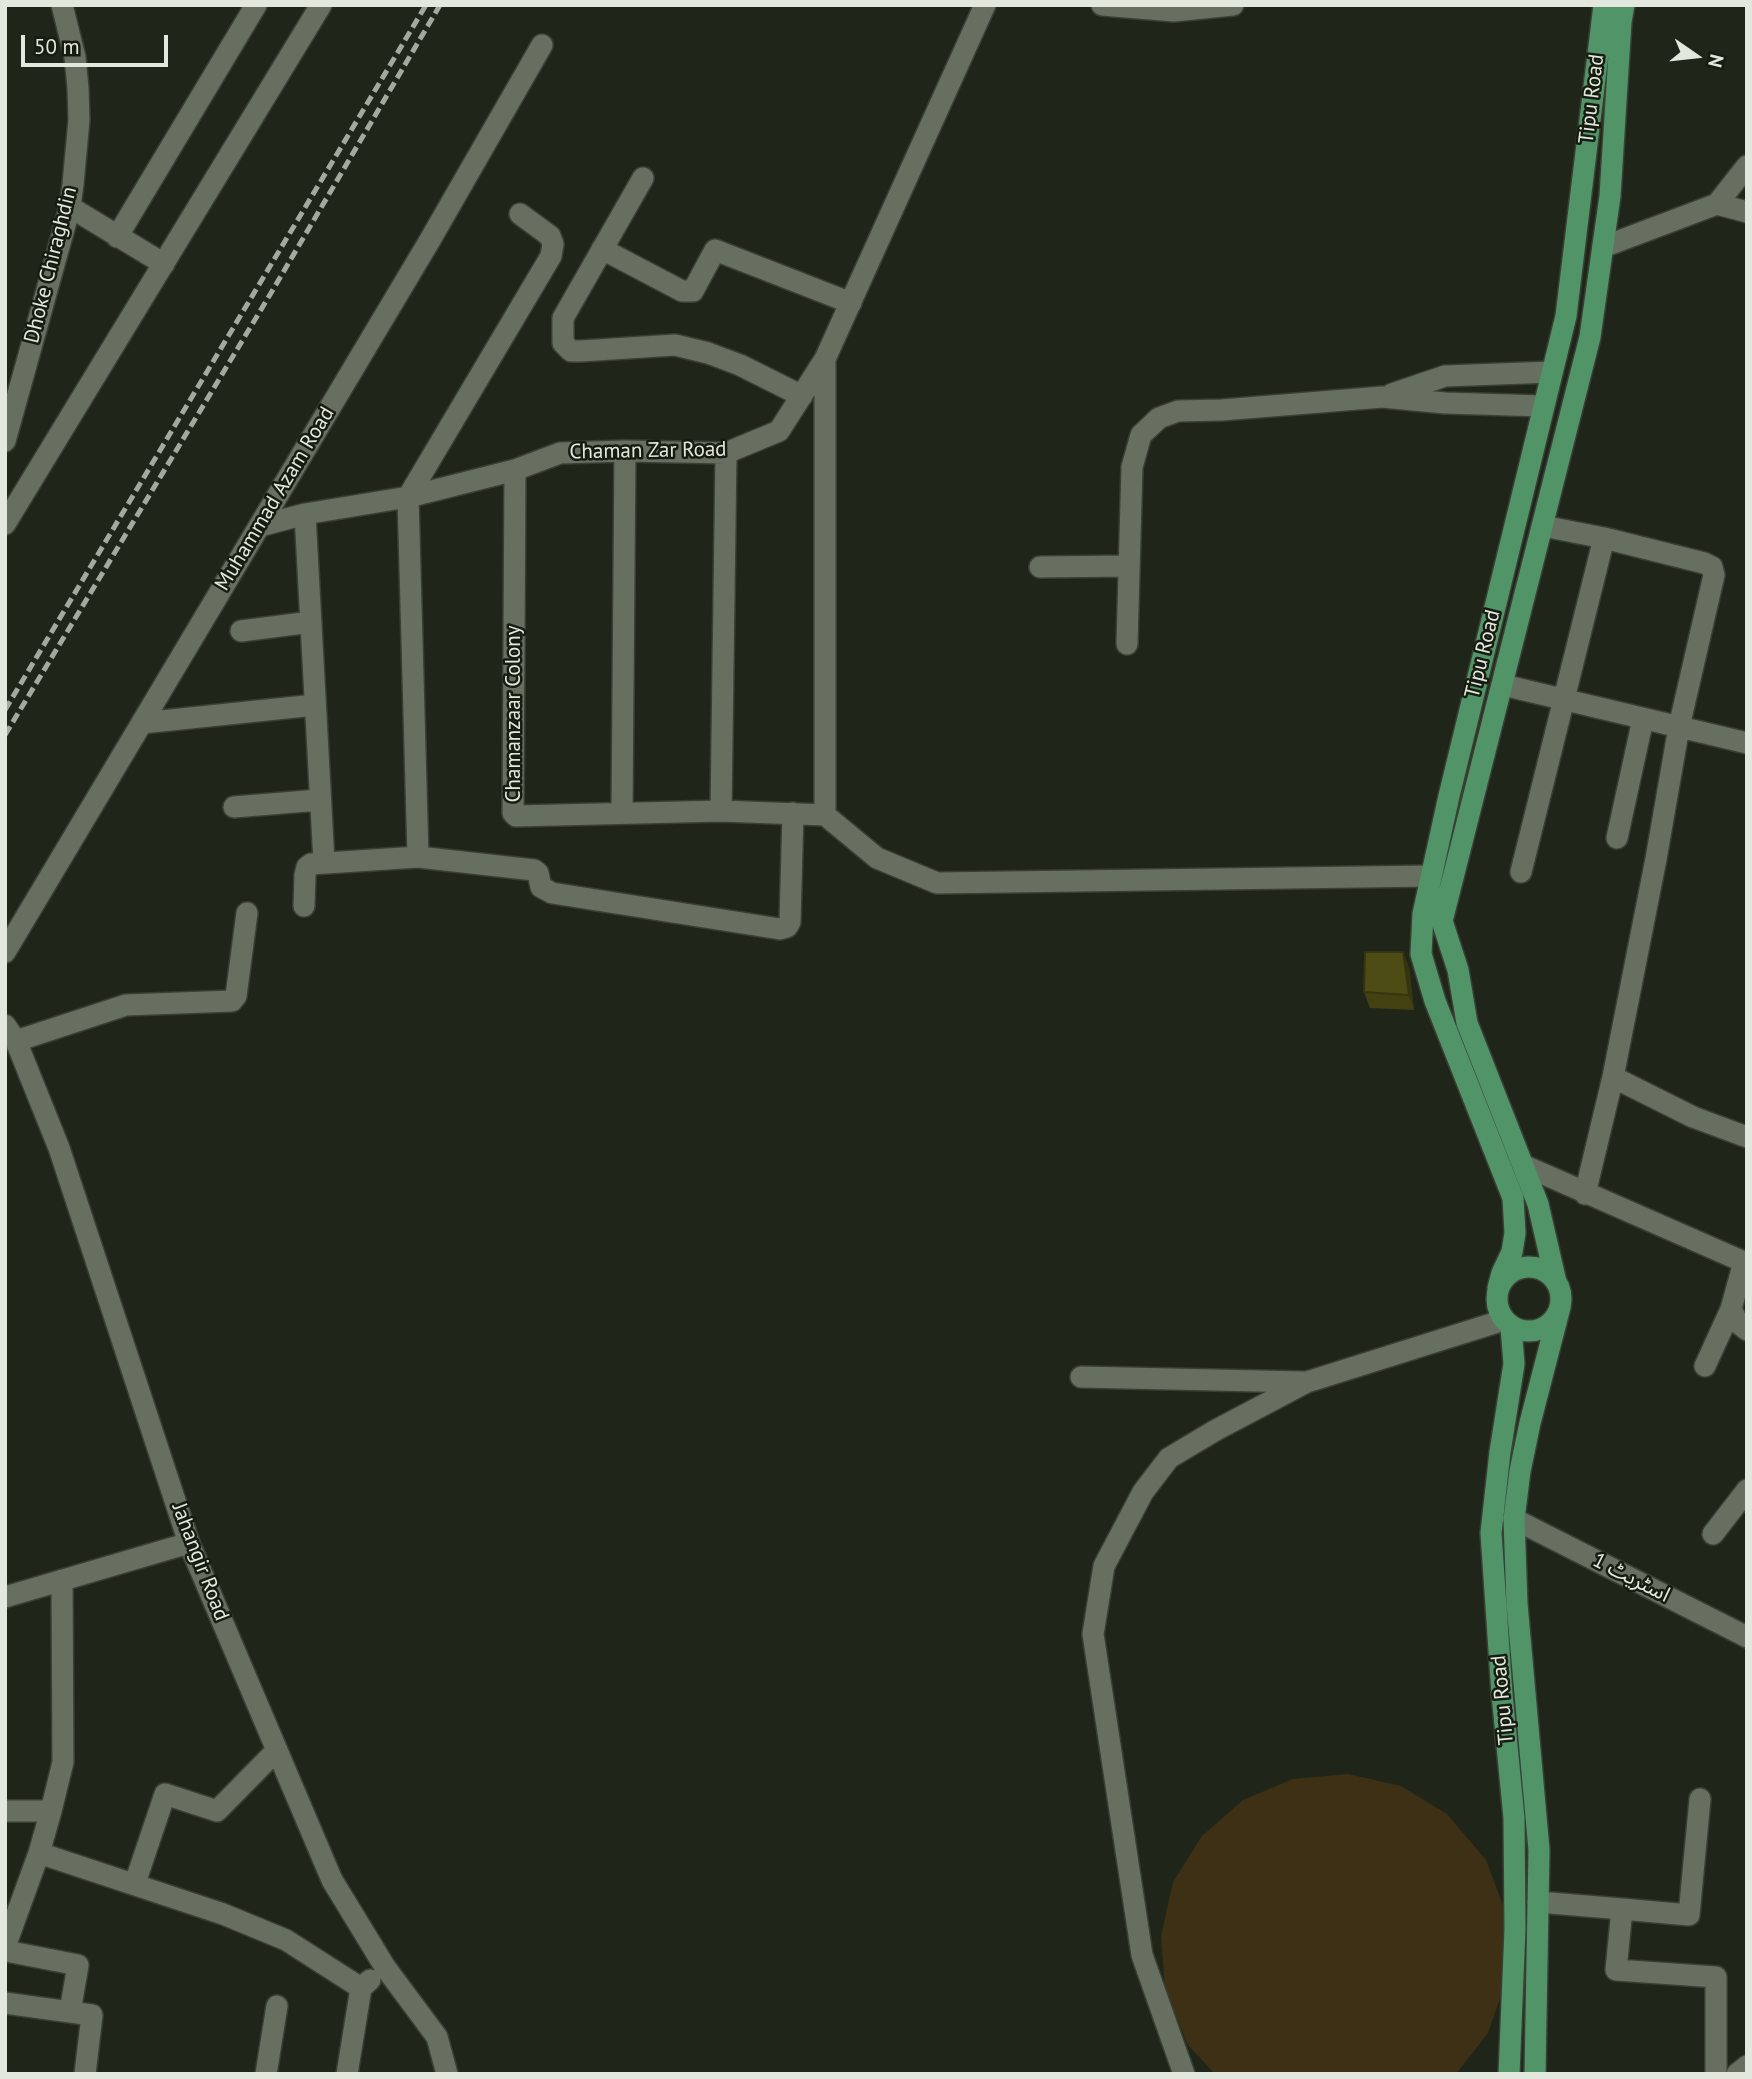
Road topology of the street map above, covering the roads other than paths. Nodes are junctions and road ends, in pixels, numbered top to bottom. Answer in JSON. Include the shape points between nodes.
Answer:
{"nodes":[{"id":1,"x":256,"y":5,"type":"edge"},
{"id":2,"x":321,"y":5,"type":"edge"},
{"id":3,"x":985,"y":5,"type":"edge"},
{"id":4,"x":1102,"y":5,"type":"edge"},
{"id":5,"x":1233,"y":5,"type":"edge"},
{"id":6,"x":1604,"y":5,"type":"edge"},
{"id":7,"x":1624,"y":5,"type":"edge"},
{"id":8,"x":61,"y":7,"type":"edge"},
{"id":9,"x":542,"y":45,"type":"dead end"},
{"id":10,"x":1747,"y":166,"type":"edge"},
{"id":11,"x":643,"y":178,"type":"dead end"},
{"id":12,"x":1717,"y":204,"type":"junction"},
{"id":13,"x":70,"y":207,"type":"junction"},
{"id":14,"x":1747,"y":212,"type":"edge"},
{"id":15,"x":520,"y":214,"type":"dead end"},
{"id":16,"x":117,"y":237,"type":"junction"},
{"id":17,"x":1603,"y":247,"type":"junction"},
{"id":18,"x":602,"y":249,"type":"junction"},
{"id":19,"x":164,"y":264,"type":"junction"},
{"id":20,"x":851,"y":303,"type":"junction"},
{"id":21,"x":825,"y":359,"type":"junction"},
{"id":22,"x":1552,"y":372,"type":"junction"},
{"id":23,"x":802,"y":396,"type":"junction"},
{"id":24,"x":1382,"y":397,"type":"junction"},
{"id":25,"x":1543,"y":406,"type":"junction"},
{"id":26,"x":5,"y":440,"type":"edge"},
{"id":27,"x":625,"y":451,"type":"junction"},
{"id":28,"x":726,"y":453,"type":"junction"},
{"id":29,"x":515,"y":470,"type":"junction"},
{"id":30,"x":408,"y":498,"type":"junction"},
{"id":31,"x":305,"y":514,"type":"junction"},
{"id":32,"x":5,"y":524,"type":"edge"},
{"id":33,"x":260,"y":526,"type":"junction"},
{"id":34,"x":1543,"y":526,"type":"junction"},
{"id":35,"x":1604,"y":538,"type":"junction"},
{"id":36,"x":1128,"y":566,"type":"junction"},
{"id":37,"x":1040,"y":567,"type":"dead end"},
{"id":38,"x":311,"y":622,"type":"junction"},
{"id":39,"x":241,"y":631,"type":"dead end"},
{"id":40,"x":1127,"y":645,"type":"dead end"},
{"id":41,"x":1503,"y":685,"type":"junction"},
{"id":42,"x":1564,"y":700,"type":"junction"},
{"id":43,"x":315,"y":705,"type":"junction"},
{"id":44,"x":1643,"y":719,"type":"junction"},
{"id":45,"x":142,"y":723,"type":"junction"},
{"id":46,"x":1679,"y":727,"type":"junction"},
{"id":47,"x":1747,"y":743,"type":"edge"},
{"id":48,"x":319,"y":800,"type":"junction"},
{"id":49,"x":234,"y":807,"type":"dead end"},
{"id":50,"x":721,"y":811,"type":"junction"},
{"id":51,"x":622,"y":813,"type":"junction"},
{"id":52,"x":793,"y":813,"type":"junction"},
{"id":53,"x":825,"y":815,"type":"junction"},
{"id":54,"x":1617,"y":838,"type":"dead end"},
{"id":55,"x":418,"y":858,"type":"junction"},
{"id":56,"x":324,"y":862,"type":"junction"},
{"id":57,"x":1521,"y":872,"type":"dead end"},
{"id":58,"x":1430,"y":876,"type":"junction"},
{"id":59,"x":304,"y":906,"type":"dead end"},
{"id":60,"x":247,"y":913,"type":"dead end"},
{"id":61,"x":5,"y":952,"type":"edge"},
{"id":62,"x":10,"y":1033,"type":"edge"},
{"id":63,"x":1612,"y":1077,"type":"junction"},
{"id":64,"x":1747,"y":1137,"type":"edge"},
{"id":65,"x":1522,"y":1165,"type":"junction"},
{"id":66,"x":1585,"y":1194,"type":"junction"},
{"id":67,"x":1745,"y":1259,"type":"edge"},
{"id":68,"x":1556,"y":1282,"type":"junction"},
{"id":69,"x":1497,"y":1288,"type":"junction"},
{"id":70,"x":1560,"y":1307,"type":"junction"},
{"id":71,"x":1731,"y":1310,"type":"junction"},
{"id":72,"x":1507,"y":1324,"type":"junction"},
{"id":73,"x":1747,"y":1330,"type":"edge"},
{"id":74,"x":1705,"y":1366,"type":"dead end"},
{"id":75,"x":1081,"y":1377,"type":"dead end"},
{"id":76,"x":1307,"y":1382,"type":"junction"},
{"id":77,"x":1747,"y":1490,"type":"edge"},
{"id":78,"x":1514,"y":1519,"type":"junction"},
{"id":79,"x":1713,"y":1534,"type":"dead end"},
{"id":80,"x":189,"y":1543,"type":"junction"},
{"id":81,"x":62,"y":1580,"type":"junction"},
{"id":82,"x":5,"y":1597,"type":"edge"},
{"id":83,"x":1747,"y":1637,"type":"edge"},
{"id":84,"x":277,"y":1750,"type":"junction"},
{"id":85,"x":1700,"y":1799,"type":"dead end"},
{"id":86,"x":5,"y":1811,"type":"edge"},
{"id":87,"x":51,"y":1811,"type":"junction"},
{"id":88,"x":39,"y":1853,"type":"junction"},
{"id":89,"x":135,"y":1883,"type":"junction"},
{"id":90,"x":1538,"y":1902,"type":"junction"},
{"id":91,"x":1622,"y":1909,"type":"junction"},
{"id":92,"x":385,"y":1966,"type":"junction"},
{"id":93,"x":361,"y":1988,"type":"junction"},
{"id":94,"x":5,"y":2003,"type":"edge"},
{"id":95,"x":277,"y":2006,"type":"dead end"},
{"id":96,"x":70,"y":2011,"type":"junction"},
{"id":97,"x":1747,"y":2066,"type":"edge"},
{"id":98,"x":85,"y":2074,"type":"edge"},
{"id":99,"x":266,"y":2074,"type":"edge"},
{"id":100,"x":347,"y":2074,"type":"edge"},
{"id":101,"x":447,"y":2074,"type":"edge"},
{"id":102,"x":1184,"y":2074,"type":"edge"},
{"id":103,"x":1509,"y":2074,"type":"edge"},
{"id":104,"x":1535,"y":2074,"type":"edge"},
{"id":105,"x":1716,"y":2074,"type":"edge"},
{"id":106,"x":1737,"y":2074,"type":"edge"}],
"edges":[{"from":1,"to":16,"type":"street"},
{"from":2,"to":19,"type":"street"},
{"from":3,"to":20,"type":"street","name":"Chaman Zar Road"},
{"from":4,"to":5,"type":"street","via":[[1174,10]]},
{"from":6,"to":22,"type":"main road","name":"Tipu Road","via":[[1566,316]]},
{"from":7,"to":17,"type":"main road"},
{"from":8,"to":13,"type":"street","name":"Dhoke Chiraghdin","via":[[75,57],[79,120]]},
{"from":9,"to":33,"type":"street","name":"Muhammad Azam Road"},
{"from":10,"to":12,"type":"street"},
{"from":11,"to":18,"type":"street"},
{"from":12,"to":14,"type":"street"},
{"from":12,"to":17,"type":"street"},
{"from":13,"to":16,"type":"street"},
{"from":13,"to":26,"type":"street","name":"Dhoke Chiraghdin"},
{"from":15,"to":30,"type":"street","via":[[550,236],[551,256]]},
{"from":16,"to":19,"type":"street"},
{"from":17,"to":34,"type":"main road","via":[[1590,337]]},
{"from":18,"to":20,"type":"street","via":[[682,291],[693,291],[715,250]]},
{"from":18,"to":23,"type":"street","via":[[563,318],[563,343],[571,351],[675,345],[740,365]]},
{"from":19,"to":32,"type":"street"},
{"from":20,"to":21,"type":"street","name":"Chaman Zar Road"},
{"from":21,"to":23,"type":"street","name":"Chaman Zar Road"},
{"from":21,"to":53,"type":"street"},
{"from":22,"to":24,"type":"street","via":[[1445,376]]},
{"from":22,"to":25,"type":"main road","name":"Tipu Road"},
{"from":23,"to":28,"type":"street","name":"Chaman Zar Road","via":[[779,431]]},
{"from":24,"to":25,"type":"street"},
{"from":24,"to":36,"type":"street","via":[[1178,411],[1159,418],[1141,435],[1136,447]]},
{"from":25,"to":58,"type":"main road","name":"Tipu Road"},
{"from":27,"to":28,"type":"street","name":"Chaman Zar Road"},
{"from":27,"to":29,"type":"street","name":"Chaman Zar Road","via":[[560,453]]},
{"from":27,"to":51,"type":"street"},
{"from":28,"to":50,"type":"street"},
{"from":29,"to":30,"type":"street","name":"Chaman Zar Road"},
{"from":29,"to":51,"type":"street","name":"Chamanzaar Colony","via":[[513,813],[521,817]]},
{"from":30,"to":31,"type":"street","name":"Chaman Zar Road"},
{"from":30,"to":55,"type":"street"},
{"from":31,"to":33,"type":"street","name":"Chaman Zar Road"},
{"from":31,"to":38,"type":"street"},
{"from":33,"to":45,"type":"street","name":"Muhammad Azam Road"},
{"from":34,"to":35,"type":"street"},
{"from":34,"to":41,"type":"main road"},
{"from":35,"to":42,"type":"street"},
{"from":35,"to":46,"type":"street","via":[[1712,567],[1714,575]]},
{"from":36,"to":37,"type":"street"},
{"from":36,"to":40,"type":"street"},
{"from":38,"to":39,"type":"street"},
{"from":38,"to":43,"type":"street"},
{"from":41,"to":42,"type":"street"},
{"from":41,"to":65,"type":"main road","via":[[1442,921],[1458,970],[1467,1023]]},
{"from":42,"to":44,"type":"street"},
{"from":42,"to":57,"type":"street"},
{"from":43,"to":45,"type":"street"},
{"from":43,"to":48,"type":"street"},
{"from":44,"to":46,"type":"street"},
{"from":44,"to":54,"type":"street"},
{"from":45,"to":61,"type":"street","name":"Muhammad Azam Road"},
{"from":46,"to":47,"type":"street"},
{"from":46,"to":63,"type":"street"},
{"from":48,"to":49,"type":"street"},
{"from":48,"to":56,"type":"street"},
{"from":50,"to":51,"type":"street","name":"Chamanzaar Colony"},
{"from":50,"to":52,"type":"street","name":"Chamanzaar Colony"},
{"from":52,"to":53,"type":"street","name":"Chamanzaar Colony"},
{"from":52,"to":55,"type":"street","via":[[790,922],[780,929],[552,893],[541,887],[534,870]]},
{"from":53,"to":58,"type":"street","via":[[877,858],[937,883]]},
{"from":55,"to":56,"type":"street"},
{"from":56,"to":59,"type":"street","via":[[307,867]]},
{"from":58,"to":69,"type":"main road","name":"Tipu Road","via":[[1421,954],[1513,1198],[1512,1252]]},
{"from":60,"to":62,"type":"street","via":[[232,1001],[126,1005]]},
{"from":62,"to":80,"type":"street","name":"Jahangir Road","via":[[59,1148]]},
{"from":63,"to":64,"type":"street","via":[[1693,1117]]},
{"from":63,"to":66,"type":"street"},
{"from":65,"to":66,"type":"street"},
{"from":65,"to":68,"type":"main road","via":[[1538,1204]]},
{"from":66,"to":67,"type":"street"},
{"from":67,"to":71,"type":"street"},
{"from":68,"to":69,"type":"main road","via":[[1546,1271],[1532,1266],[1505,1276]]},
{"from":68,"to":70,"type":"main road"},
{"from":69,"to":72,"type":"main road","via":[[1496,1305]]},
{"from":70,"to":72,"type":"main road","via":[[1555,1318],[1535,1331]]},
{"from":70,"to":78,"type":"main road","via":[[1530,1423]]},
{"from":71,"to":73,"type":"street"},
{"from":71,"to":74,"type":"street"},
{"from":72,"to":76,"type":"street"},
{"from":72,"to":103,"type":"main road","name":"Tipu Road","via":[[1514,1364],[1492,1533],[1514,1818]]},
{"from":75,"to":76,"type":"street"},
{"from":76,"to":102,"type":"street","via":[[1169,1458],[1143,1492],[1104,1566],[1093,1634],[1142,1955]]},
{"from":77,"to":79,"type":"street"},
{"from":78,"to":83,"type":"street","name":"اسٹریٹ 1"},
{"from":78,"to":90,"type":"main road","via":[[1539,1850]]},
{"from":80,"to":81,"type":"street"},
{"from":80,"to":84,"type":"street","name":"Jahangir Road"},
{"from":81,"to":82,"type":"street"},
{"from":81,"to":87,"type":"street","via":[[63,1762]]},
{"from":84,"to":89,"type":"street","via":[[217,1811],[165,1794]]},
{"from":84,"to":92,"type":"street","name":"Jahangir Road","via":[[332,1880]]},
{"from":85,"to":91,"type":"street","via":[[1689,1915]]},
{"from":86,"to":87,"type":"street"},
{"from":87,"to":88,"type":"street"},
{"from":88,"to":89,"type":"street"},
{"from":88,"to":96,"type":"street","via":[[6,1951],[78,1965]]},
{"from":89,"to":93,"type":"street","via":[[286,1940]]},
{"from":90,"to":91,"type":"street"},
{"from":90,"to":104,"type":"main road"},
{"from":91,"to":105,"type":"street","via":[[1616,1970],[1716,1977]]},
{"from":92,"to":93,"type":"street"},
{"from":92,"to":101,"type":"street","name":"Jahangir Road","via":[[437,2037]]},
{"from":93,"to":100,"type":"street"},
{"from":94,"to":96,"type":"street"},
{"from":95,"to":99,"type":"street"},
{"from":96,"to":98,"type":"street","via":[[92,2015]]},
{"from":97,"to":106,"type":"street"}]}
